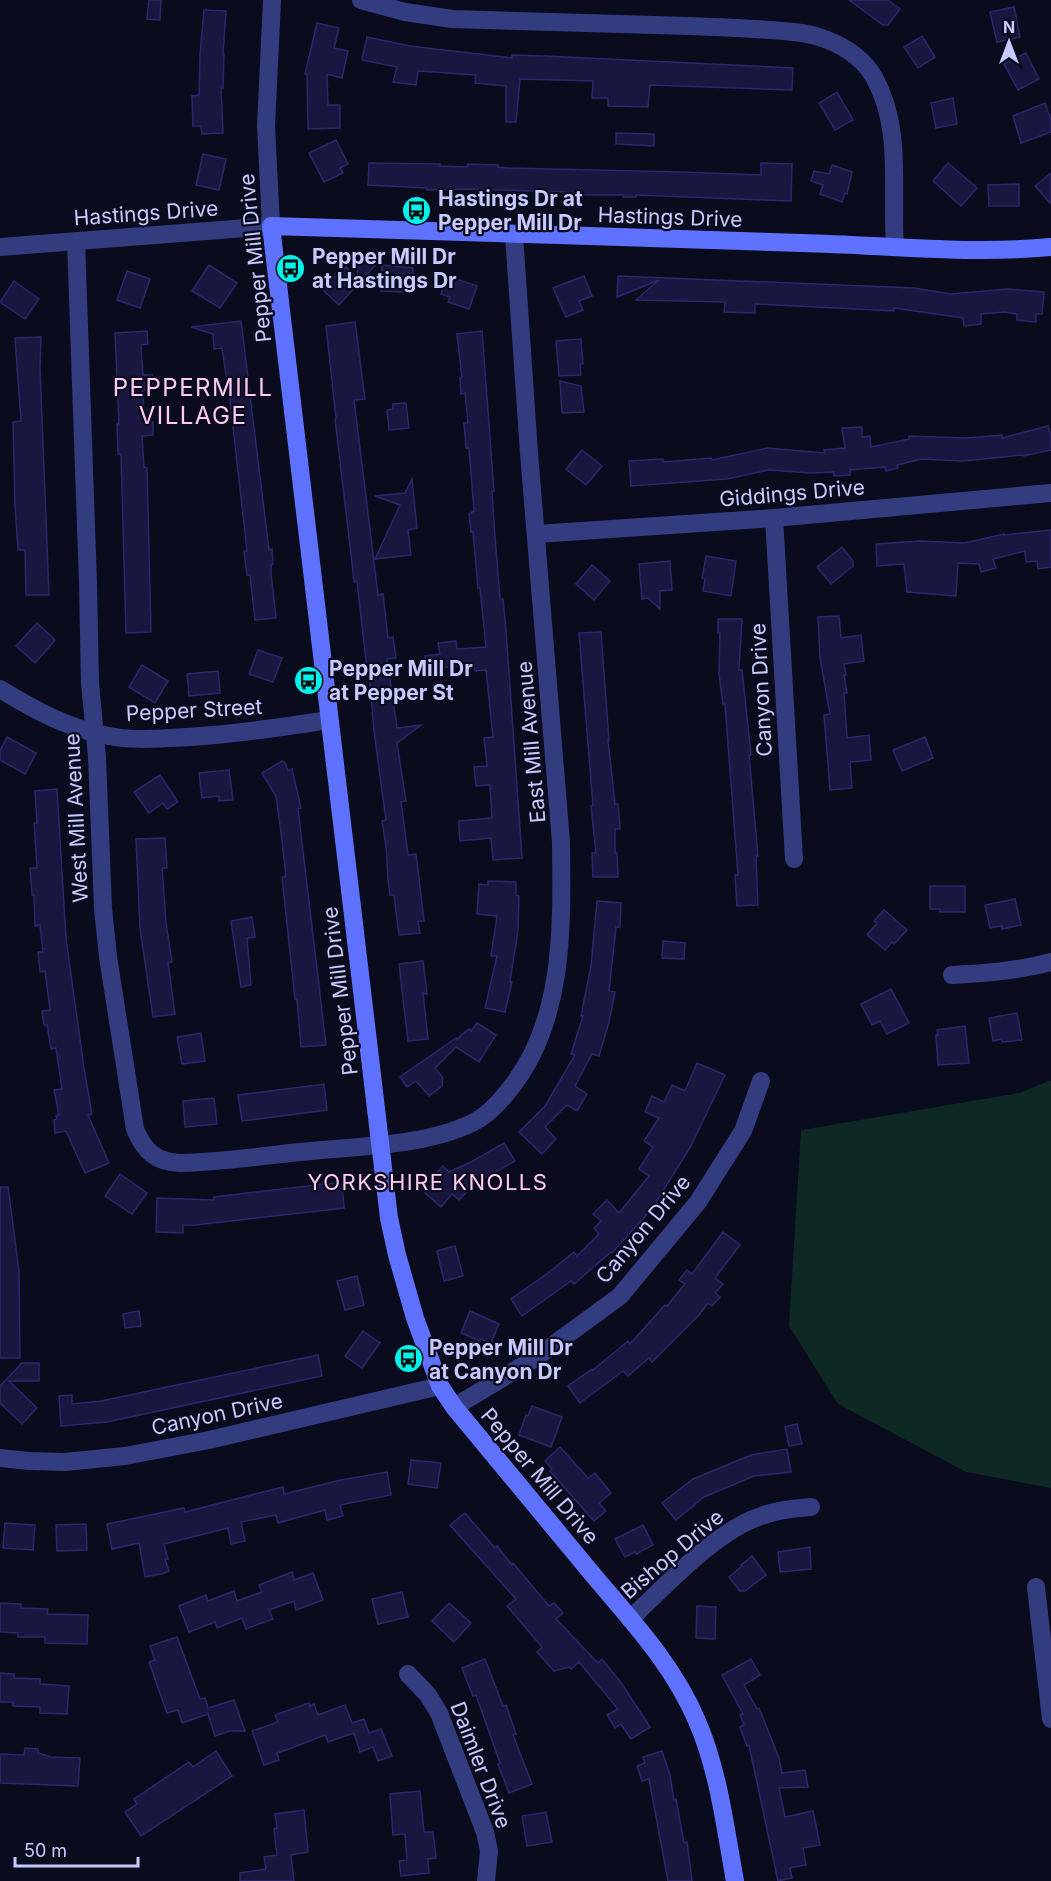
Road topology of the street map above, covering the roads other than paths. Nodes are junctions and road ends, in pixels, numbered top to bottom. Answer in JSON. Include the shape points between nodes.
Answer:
{"nodes":[{"id":1,"x":272,"y":0,"type":"edge"},
{"id":2,"x":361,"y":0,"type":"edge"},
{"id":3,"x":271,"y":226,"type":"junction"},
{"id":4,"x":514,"y":235,"type":"junction"},
{"id":5,"x":76,"y":241,"type":"junction"},
{"id":6,"x":1051,"y":246,"type":"edge"},
{"id":7,"x":0,"y":247,"type":"edge"},
{"id":8,"x":895,"y":247,"type":"junction"},
{"id":9,"x":1051,"y":493,"type":"edge"},
{"id":10,"x":774,"y":518,"type":"junction"},
{"id":11,"x":537,"y":534,"type":"junction"},
{"id":12,"x":0,"y":689,"type":"edge"},
{"id":13,"x":329,"y":720,"type":"junction"},
{"id":14,"x":94,"y":733,"type":"junction"},
{"id":15,"x":794,"y":859,"type":"dead end"},
{"id":16,"x":1051,"y":962,"type":"edge"},
{"id":17,"x":952,"y":975,"type":"dead end"},
{"id":18,"x":762,"y":1081,"type":"dead end"},
{"id":19,"x":380,"y":1145,"type":"junction"},
{"id":20,"x":440,"y":1386,"type":"junction"},
{"id":21,"x":454,"y":1407,"type":"junction"},
{"id":22,"x":0,"y":1458,"type":"edge"},
{"id":23,"x":812,"y":1507,"type":"dead end"},
{"id":24,"x":1036,"y":1587,"type":"dead end"},
{"id":25,"x":630,"y":1619,"type":"junction"},
{"id":26,"x":408,"y":1674,"type":"dead end"},
{"id":27,"x":1051,"y":1719,"type":"edge"},
{"id":28,"x":486,"y":1881,"type":"edge"},
{"id":29,"x":735,"y":1881,"type":"edge"}],
"edges":[{"from":1,"to":3,"type":"street","name":"Pepper Mill Drive","via":[[266,126]]},
{"from":2,"to":8,"type":"street","via":[[411,14],[452,19],[741,27],[800,33],[842,47],[874,76],[890,121]]},
{"from":3,"to":4,"type":"street","name":"Hastings Drive"},
{"from":3,"to":5,"type":"street","name":"Hastings Drive"},
{"from":3,"to":13,"type":"street","name":"Pepper Mill Drive"},
{"from":4,"to":8,"type":"street","name":"Hastings Drive"},
{"from":4,"to":11,"type":"street","name":"East Mill Avenue"},
{"from":5,"to":7,"type":"street","name":"Hastings Drive"},
{"from":5,"to":14,"type":"street","name":"West Mill Avenue"},
{"from":6,"to":8,"type":"street","name":"Hastings Drive","via":[[1006,250]]},
{"from":9,"to":10,"type":"street","name":"Giddings Drive"},
{"from":10,"to":11,"type":"street","name":"Giddings Drive"},
{"from":10,"to":15,"type":"street","name":"Canyon Drive"},
{"from":11,"to":19,"type":"street","name":"East Mill Avenue","via":[[562,880],[558,954],[549,1009],[530,1061],[486,1114],[447,1133]]},
{"from":12,"to":14,"type":"street","name":"Pepper Street","via":[[45,715]]},
{"from":13,"to":14,"type":"street","name":"Pepper Street","via":[[184,738],[123,738]]},
{"from":13,"to":19,"type":"street","name":"Pepper Mill Drive"},
{"from":14,"to":19,"type":"street","name":"West Mill Avenue","via":[[108,957],[132,1118],[141,1141],[160,1160],[180,1163]]},
{"from":16,"to":17,"type":"street"},
{"from":18,"to":21,"type":"street","name":"Canyon Drive","via":[[743,1131],[698,1202],[620,1296],[534,1359]]},
{"from":19,"to":20,"type":"street","name":"Pepper Mill Drive","via":[[397,1255]]},
{"from":20,"to":21,"type":"street","name":"Pepper Mill Drive"},
{"from":20,"to":22,"type":"street","name":"Canyon Drive","via":[[125,1456],[65,1462]]},
{"from":21,"to":25,"type":"street","name":"Pepper Mill Drive"},
{"from":23,"to":25,"type":"street","name":"Bishop Drive","via":[[774,1512],[740,1525],[694,1560]]},
{"from":24,"to":27,"type":"street"},
{"from":25,"to":29,"type":"street","name":"Pepper Mill Drive","via":[[676,1682],[697,1721],[722,1808]]},
{"from":26,"to":28,"type":"street","name":"Daimler Drive","via":[[439,1713],[485,1832],[489,1851]]}]}
